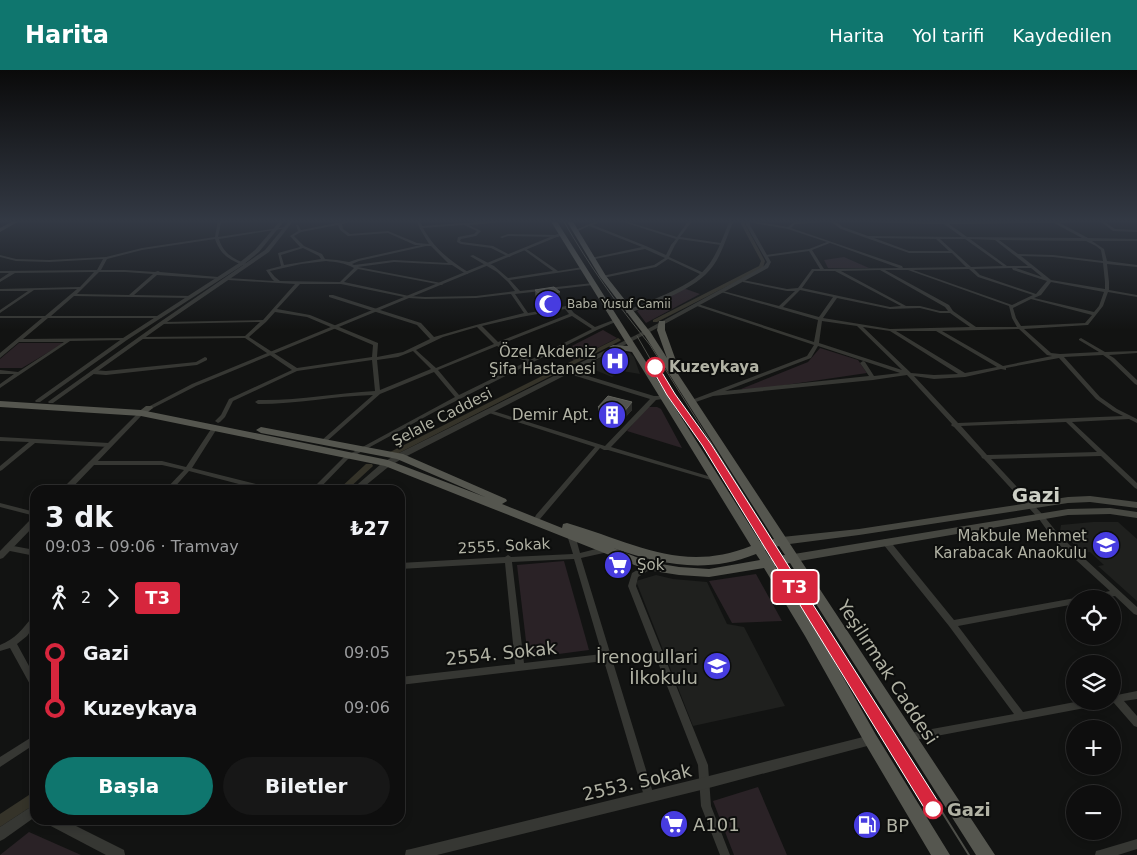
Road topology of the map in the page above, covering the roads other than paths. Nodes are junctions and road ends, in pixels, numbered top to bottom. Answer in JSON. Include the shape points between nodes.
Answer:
{"nodes":[{"id":1,"x":766,"y":256,"type":"edge"},
{"id":2,"x":3,"y":257,"type":"edge"},
{"id":3,"x":111,"y":257,"type":"edge"},
{"id":4,"x":228,"y":257,"type":"edge"},
{"id":5,"x":250,"y":257,"type":"edge"},
{"id":6,"x":259,"y":257,"type":"edge"},
{"id":7,"x":280,"y":257,"type":"edge"},
{"id":8,"x":322,"y":257,"type":"edge"},
{"id":9,"x":373,"y":257,"type":"edge"},
{"id":10,"x":444,"y":257,"type":"edge"},
{"id":11,"x":473,"y":257,"type":"edge"},
{"id":12,"x":507,"y":257,"type":"edge"},
{"id":13,"x":535,"y":257,"type":"edge"},
{"id":14,"x":575,"y":257,"type":"edge"},
{"id":15,"x":603,"y":257,"type":"edge"},
{"id":16,"x":664,"y":257,"type":"edge"},
{"id":17,"x":715,"y":257,"type":"edge"},
{"id":18,"x":814,"y":257,"type":"edge"},
{"id":19,"x":872,"y":257,"type":"edge"},
{"id":20,"x":958,"y":257,"type":"edge"},
{"id":21,"x":992,"y":257,"type":"edge"},
{"id":22,"x":1019,"y":257,"type":"edge"},
{"id":23,"x":1058,"y":257,"type":"edge"},
{"id":24,"x":1104,"y":257,"type":"edge"},
{"id":25,"x":106,"y":258,"type":"junction"},
{"id":26,"x":667,"y":258,"type":"junction"},
{"id":27,"x":591,"y":259,"type":"joint"},
{"id":28,"x":323,"y":260,"type":"junction"},
{"id":29,"x":1105,"y":262,"type":"junction"},
{"id":30,"x":241,"y":264,"type":"junction"},
{"id":31,"x":452,"y":264,"type":"junction"},
{"id":32,"x":489,"y":264,"type":"junction"},
{"id":33,"x":248,"y":265,"type":"junction"},
{"id":34,"x":354,"y":266,"type":"junction"},
{"id":35,"x":1005,"y":266,"type":"junction"},
{"id":36,"x":1137,"y":266,"type":"edge"},
{"id":37,"x":283,"y":267,"type":"junction"},
{"id":38,"x":969,"y":267,"type":"junction"},
{"id":39,"x":1032,"y":267,"type":"junction"},
{"id":40,"x":583,"y":268,"type":"junction"},
{"id":41,"x":905,"y":268,"type":"junction"},
{"id":42,"x":880,"y":269,"type":"junction"},
{"id":43,"x":99,"y":270,"type":"junction"},
{"id":44,"x":823,"y":270,"type":"junction"},
{"id":45,"x":836,"y":270,"type":"junction"},
{"id":46,"x":0,"y":272,"type":"edge"},
{"id":47,"x":14,"y":272,"type":"junction"},
{"id":48,"x":158,"y":272,"type":"junction"},
{"id":49,"x":556,"y":272,"type":"junction"},
{"id":50,"x":467,"y":273,"type":"junction"},
{"id":51,"x":703,"y":274,"type":"junction"},
{"id":52,"x":603,"y":277,"type":"junction"},
{"id":53,"x":218,"y":278,"type":"junction"},
{"id":54,"x":228,"y":279,"type":"junction"},
{"id":55,"x":508,"y":279,"type":"junction"},
{"id":56,"x":744,"y":280,"type":"junction"},
{"id":57,"x":0,"y":281,"type":"edge"},
{"id":58,"x":1050,"y":281,"type":"junction"},
{"id":59,"x":279,"y":282,"type":"junction"},
{"id":60,"x":298,"y":283,"type":"junction"},
{"id":61,"x":341,"y":283,"type":"junction"},
{"id":62,"x":441,"y":284,"type":"junction"},
{"id":63,"x":593,"y":284,"type":"junction"},
{"id":64,"x":81,"y":288,"type":"junction"},
{"id":65,"x":33,"y":289,"type":"junction"},
{"id":66,"x":799,"y":289,"type":"junction"},
{"id":67,"x":0,"y":290,"type":"edge"},
{"id":68,"x":1108,"y":291,"type":"junction"},
{"id":69,"x":723,"y":292,"type":"junction"},
{"id":70,"x":512,"y":293,"type":"junction"},
{"id":71,"x":519,"y":293,"type":"junction"},
{"id":72,"x":72,"y":295,"type":"junction"},
{"id":73,"x":1036,"y":295,"type":"junction"},
{"id":74,"x":130,"y":296,"type":"junction"},
{"id":75,"x":331,"y":296,"type":"dead end"},
{"id":76,"x":836,"y":296,"type":"junction"},
{"id":77,"x":1137,"y":296,"type":"edge"},
{"id":78,"x":190,"y":297,"type":"junction"},
{"id":79,"x":409,"y":297,"type":"junction"},
{"id":80,"x":1030,"y":298,"type":"junction"},
{"id":81,"x":696,"y":305,"type":"junction"},
{"id":82,"x":1012,"y":306,"type":"junction"},
{"id":83,"x":905,"y":307,"type":"junction"},
{"id":84,"x":780,"y":308,"type":"junction"},
{"id":85,"x":274,"y":310,"type":"junction"},
{"id":86,"x":375,"y":311,"type":"junction"},
{"id":87,"x":0,"y":312,"type":"edge"},
{"id":88,"x":628,"y":312,"type":"junction"},
{"id":89,"x":951,"y":312,"type":"junction"},
{"id":90,"x":527,"y":314,"type":"junction"},
{"id":91,"x":572,"y":314,"type":"junction"},
{"id":92,"x":1096,"y":314,"type":"junction"},
{"id":93,"x":47,"y":316,"type":"junction"},
{"id":94,"x":0,"y":317,"type":"edge"},
{"id":95,"x":161,"y":320,"type":"junction"},
{"id":96,"x":618,"y":320,"type":"junction"},
{"id":97,"x":820,"y":320,"type":"junction"},
{"id":98,"x":264,"y":321,"type":"junction"},
{"id":99,"x":662,"y":323,"type":"junction"},
{"id":100,"x":479,"y":326,"type":"junction"},
{"id":101,"x":858,"y":326,"type":"junction"},
{"id":102,"x":334,"y":328,"type":"junction"},
{"id":103,"x":975,"y":328,"type":"junction"},
{"id":104,"x":1020,"y":328,"type":"junction"},
{"id":105,"x":595,"y":329,"type":"junction"},
{"id":106,"x":935,"y":329,"type":"junction"},
{"id":107,"x":890,"y":330,"type":"junction"},
{"id":108,"x":646,"y":332,"type":"junction"},
{"id":109,"x":246,"y":337,"type":"junction"},
{"id":110,"x":141,"y":338,"type":"junction"},
{"id":111,"x":125,"y":339,"type":"junction"},
{"id":112,"x":433,"y":339,"type":"junction"},
{"id":113,"x":629,"y":339,"type":"junction"},
{"id":114,"x":1081,"y":339,"type":"dead end"},
{"id":115,"x":70,"y":340,"type":"junction"},
{"id":116,"x":17,"y":341,"type":"junction"},
{"id":117,"x":497,"y":344,"type":"junction"},
{"id":118,"x":816,"y":344,"type":"junction"},
{"id":119,"x":613,"y":347,"type":"junction"},
{"id":120,"x":414,"y":350,"type":"junction"},
{"id":121,"x":636,"y":351,"type":"junction"},
{"id":122,"x":1137,"y":352,"type":"edge"},
{"id":123,"x":270,"y":354,"type":"junction"},
{"id":124,"x":1104,"y":354,"type":"junction"},
{"id":125,"x":0,"y":356,"type":"edge"},
{"id":126,"x":1060,"y":356,"type":"junction"},
{"id":127,"x":205,"y":359,"type":"dead end"},
{"id":128,"x":374,"y":359,"type":"junction"},
{"id":129,"x":530,"y":362,"type":"junction"},
{"id":130,"x":863,"y":363,"type":"dead end"},
{"id":131,"x":1004,"y":369,"type":"junction"},
{"id":132,"x":296,"y":370,"type":"junction"},
{"id":133,"x":435,"y":370,"type":"junction"},
{"id":134,"x":565,"y":371,"type":"junction"},
{"id":135,"x":0,"y":372,"type":"edge"},
{"id":136,"x":93,"y":372,"type":"junction"},
{"id":137,"x":17,"y":373,"type":"junction"},
{"id":138,"x":909,"y":374,"type":"junction"},
{"id":139,"x":965,"y":375,"type":"junction"},
{"id":140,"x":873,"y":378,"type":"junction"},
{"id":141,"x":1137,"y":383,"type":"edge"},
{"id":142,"x":680,"y":385,"type":"junction"},
{"id":143,"x":0,"y":386,"type":"edge"},
{"id":144,"x":378,"y":393,"type":"junction"},
{"id":145,"x":712,"y":394,"type":"junction"},
{"id":146,"x":459,"y":398,"type":"junction"},
{"id":147,"x":660,"y":398,"type":"junction"},
{"id":148,"x":0,"y":399,"type":"edge"},
{"id":149,"x":38,"y":400,"type":"junction"},
{"id":150,"x":51,"y":402,"type":"junction"},
{"id":151,"x":258,"y":402,"type":"dead end"},
{"id":152,"x":691,"y":402,"type":"junction"},
{"id":153,"x":0,"y":404,"type":"edge"},
{"id":154,"x":145,"y":411,"type":"junction"},
{"id":155,"x":488,"y":411,"type":"junction"},
{"id":156,"x":1129,"y":418,"type":"junction"},
{"id":157,"x":1137,"y":420,"type":"edge"},
{"id":158,"x":1068,"y":421,"type":"junction"},
{"id":159,"x":216,"y":424,"type":"junction"},
{"id":160,"x":954,"y":425,"type":"junction"},
{"id":161,"x":0,"y":439,"type":"edge"},
{"id":162,"x":33,"y":442,"type":"junction"},
{"id":163,"x":324,"y":442,"type":"junction"},
{"id":164,"x":109,"y":445,"type":"junction"},
{"id":165,"x":603,"y":448,"type":"junction"},
{"id":166,"x":362,"y":449,"type":"junction"},
{"id":167,"x":1102,"y":454,"type":"junction"},
{"id":168,"x":351,"y":455,"type":"junction"},
{"id":169,"x":400,"y":456,"type":"junction"},
{"id":170,"x":984,"y":457,"type":"junction"},
{"id":171,"x":388,"y":463,"type":"junction"},
{"id":172,"x":91,"y":464,"type":"junction"},
{"id":173,"x":0,"y":469,"type":"edge"},
{"id":174,"x":188,"y":469,"type":"junction"},
{"id":175,"x":716,"y":480,"type":"junction"},
{"id":176,"x":70,"y":485,"type":"edge"},
{"id":177,"x":173,"y":485,"type":"edge"},
{"id":178,"x":250,"y":485,"type":"edge"},
{"id":179,"x":319,"y":485,"type":"edge"},
{"id":180,"x":361,"y":485,"type":"edge"},
{"id":181,"x":1137,"y":487,"type":"edge"},
{"id":182,"x":0,"y":505,"type":"edge"},
{"id":183,"x":1030,"y":505,"type":"junction"},
{"id":184,"x":1137,"y":505,"type":"edge"},
{"id":185,"x":30,"y":513,"type":"edge"},
{"id":186,"x":1137,"y":515,"type":"edge"},
{"id":187,"x":538,"y":517,"type":"junction"},
{"id":188,"x":1041,"y":517,"type":"junction"},
{"id":189,"x":30,"y":525,"type":"edge"},
{"id":190,"x":572,"y":536,"type":"junction"},
{"id":191,"x":782,"y":541,"type":"junction"},
{"id":192,"x":886,"y":542,"type":"junction"},
{"id":193,"x":758,"y":547,"type":"junction"},
{"id":194,"x":8,"y":548,"type":"junction"},
{"id":195,"x":608,"y":549,"type":"junction"},
{"id":196,"x":30,"y":552,"type":"edge"},
{"id":197,"x":0,"y":556,"type":"edge"},
{"id":198,"x":578,"y":556,"type":"junction"},
{"id":199,"x":508,"y":558,"type":"junction"},
{"id":200,"x":794,"y":558,"type":"junction"},
{"id":201,"x":650,"y":562,"type":"junction"},
{"id":202,"x":767,"y":562,"type":"junction"},
{"id":203,"x":405,"y":566,"type":"edge"},
{"id":204,"x":1113,"y":590,"type":"edge"},
{"id":205,"x":1121,"y":598,"type":"edge"},
{"id":206,"x":1066,"y":603,"type":"edge"},
{"id":207,"x":1137,"y":612,"type":"edge"},
{"id":208,"x":952,"y":624,"type":"junction"},
{"id":209,"x":30,"y":628,"type":"edge"},
{"id":210,"x":12,"y":644,"type":"junction"},
{"id":211,"x":0,"y":648,"type":"edge"},
{"id":212,"x":606,"y":658,"type":"junction"},
{"id":213,"x":520,"y":667,"type":"junction"},
{"id":214,"x":30,"y":676,"type":"edge"},
{"id":215,"x":405,"y":680,"type":"edge"},
{"id":216,"x":1137,"y":695,"type":"edge"},
{"id":217,"x":1121,"y":698,"type":"edge"},
{"id":218,"x":1121,"y":706,"type":"edge"},
{"id":219,"x":1066,"y":708,"type":"edge"},
{"id":220,"x":1021,"y":716,"type":"junction"},
{"id":221,"x":1137,"y":723,"type":"edge"},
{"id":222,"x":909,"y":738,"type":"junction"},
{"id":223,"x":870,"y":740,"type":"junction"},
{"id":224,"x":30,"y":742,"type":"edge"},
{"id":225,"x":0,"y":762,"type":"edge"},
{"id":226,"x":705,"y":784,"type":"junction"},
{"id":227,"x":649,"y":796,"type":"junction"},
{"id":228,"x":30,"y":814,"type":"edge"},
{"id":229,"x":60,"y":825,"type":"edge"},
{"id":230,"x":0,"y":835,"type":"edge"},
{"id":231,"x":1136,"y":845,"type":"edge"},
{"id":232,"x":119,"y":855,"type":"edge"},
{"id":233,"x":411,"y":855,"type":"edge"},
{"id":234,"x":725,"y":855,"type":"edge"},
{"id":235,"x":941,"y":855,"type":"edge"},
{"id":236,"x":986,"y":855,"type":"edge"},
{"id":237,"x":1100,"y":855,"type":"edge"}],
"edges":[{"from":1,"to":56,"type":"street","name":"Şelale Caddesi","via":[[769,265]]},
{"from":2,"to":25,"type":"street","via":[[49,261]]},
{"from":3,"to":25,"type":"street"},
{"from":4,"to":30,"type":"street"},
{"from":5,"to":30,"type":"street"},
{"from":6,"to":33,"type":"street"},
{"from":7,"to":37,"type":"street"},
{"from":8,"to":28,"type":"street"},
{"from":9,"to":34,"type":"street","via":[[358,260]]},
{"from":10,"to":31,"type":"street"},
{"from":11,"to":32,"type":"street"},
{"from":12,"to":32,"type":"street"},
{"from":13,"to":49,"type":"street"},
{"from":14,"to":40,"type":"main road"},
{"from":15,"to":27,"type":"street"},
{"from":16,"to":26,"type":"street"},
{"from":17,"to":51,"type":"street"},
{"from":18,"to":44,"type":"street"},
{"from":19,"to":41,"type":"street"},
{"from":20,"to":38,"type":"street"},
{"from":21,"to":35,"type":"street"},
{"from":22,"to":39,"type":"street"},
{"from":23,"to":29,"type":"street"},
{"from":24,"to":29,"type":"street"},
{"from":25,"to":43,"type":"street"},
{"from":26,"to":51,"type":"street"},
{"from":26,"to":52,"type":"street","via":[[655,266]]},
{"from":27,"to":52,"type":"main road","name":"Yeşilırmak Caddesi"},
{"from":28,"to":34,"type":"street"},
{"from":28,"to":37,"type":"street"},
{"from":29,"to":36,"type":"street"},
{"from":29,"to":68,"type":"street"},
{"from":30,"to":33,"type":"street"},
{"from":30,"to":53,"type":"street"},
{"from":31,"to":34,"type":"street","via":[[394,260]]},
{"from":31,"to":50,"type":"street"},
{"from":32,"to":50,"type":"street"},
{"from":32,"to":55,"type":"street"},
{"from":33,"to":54,"type":"street"},
{"from":34,"to":61,"type":"street"},
{"from":34,"to":62,"type":"street"},
{"from":35,"to":38,"type":"street"},
{"from":35,"to":39,"type":"street"},
{"from":35,"to":58,"type":"street"},
{"from":37,"to":59,"type":"street","via":[[268,270]]},
{"from":38,"to":41,"type":"street"},
{"from":38,"to":73,"type":"street","via":[[979,276]]},
{"from":39,"to":58,"type":"street"},
{"from":40,"to":49,"type":"street"},
{"from":40,"to":63,"type":"main road"},
{"from":41,"to":42,"type":"street"},
{"from":41,"to":82,"type":"street"},
{"from":42,"to":45,"type":"street"},
{"from":42,"to":89,"type":"street","via":[[947,306]]},
{"from":43,"to":47,"type":"street"},
{"from":43,"to":48,"type":"street"},
{"from":43,"to":64,"type":"street"},
{"from":44,"to":45,"type":"street"},
{"from":44,"to":66,"type":"street","via":[[813,270]]},
{"from":45,"to":83,"type":"street"},
{"from":46,"to":47,"type":"street"},
{"from":47,"to":57,"type":"street"},
{"from":48,"to":53,"type":"street"},
{"from":48,"to":74,"type":"street"},
{"from":49,"to":55,"type":"street"},
{"from":50,"to":62,"type":"street"},
{"from":51,"to":88,"type":"street"},
{"from":52,"to":88,"type":"main road","name":"Yeşilırmak Caddesi"},
{"from":53,"to":54,"type":"street"},
{"from":53,"to":78,"type":"street"},
{"from":54,"to":59,"type":"street"},
{"from":54,"to":95,"type":"street"},
{"from":55,"to":71,"type":"street"},
{"from":56,"to":66,"type":"street","via":[[787,290]]},
{"from":56,"to":69,"type":"street","name":"Şelale Caddesi"},
{"from":58,"to":68,"type":"street"},
{"from":58,"to":73,"type":"street"},
{"from":59,"to":60,"type":"street"},
{"from":60,"to":61,"type":"street"},
{"from":60,"to":85,"type":"street"},
{"from":61,"to":79,"type":"street"},
{"from":62,"to":79,"type":"street"},
{"from":63,"to":71,"type":"street"},
{"from":63,"to":96,"type":"main road"},
{"from":64,"to":65,"type":"street"},
{"from":64,"to":72,"type":"street"},
{"from":65,"to":67,"type":"street"},
{"from":65,"to":87,"type":"street"},
{"from":66,"to":76,"type":"street"},
{"from":66,"to":84,"type":"street"},
{"from":68,"to":77,"type":"street"},
{"from":68,"to":92,"type":"street"},
{"from":69,"to":81,"type":"street","name":"Şelale Caddesi"},
{"from":69,"to":84,"type":"street"},
{"from":70,"to":71,"type":"street"},
{"from":70,"to":79,"type":"street","via":[[476,297]]},
{"from":70,"to":90,"type":"street"},
{"from":72,"to":74,"type":"street"},
{"from":72,"to":93,"type":"street"},
{"from":73,"to":80,"type":"street"},
{"from":74,"to":78,"type":"street"},
{"from":75,"to":86,"type":"street"},
{"from":76,"to":83,"type":"street","via":[[890,308]]},
{"from":76,"to":97,"type":"street"},
{"from":78,"to":95,"type":"street"},
{"from":79,"to":86,"type":"street"},
{"from":80,"to":82,"type":"street"},
{"from":80,"to":92,"type":"street"},
{"from":81,"to":99,"type":"street","name":"Şelale Caddesi"},
{"from":81,"to":118,"type":"street"},
{"from":82,"to":104,"type":"street"},
{"from":83,"to":89,"type":"street"},
{"from":84,"to":97,"type":"street"},
{"from":85,"to":98,"type":"street"},
{"from":85,"to":102,"type":"street","via":[[308,316]]},
{"from":86,"to":102,"type":"street"},
{"from":86,"to":112,"type":"street","via":[[419,324]]},
{"from":88,"to":108,"type":"main road","name":"Yeşilırmak Caddesi"},
{"from":89,"to":103,"type":"street"},
{"from":90,"to":91,"type":"street","via":[[566,307]]},
{"from":90,"to":100,"type":"street"},
{"from":91,"to":105,"type":"street"},
{"from":91,"to":117,"type":"street"},
{"from":92,"to":104,"type":"street","via":[[1086,324]]},
{"from":93,"to":94,"type":"street"},
{"from":93,"to":95,"type":"street"},
{"from":93,"to":116,"type":"street"},
{"from":95,"to":98,"type":"street"},
{"from":95,"to":110,"type":"street"},
{"from":95,"to":111,"type":"street"},
{"from":96,"to":105,"type":"street"},
{"from":96,"to":113,"type":"main road"},
{"from":97,"to":101,"type":"street"},
{"from":97,"to":118,"type":"street"},
{"from":98,"to":109,"type":"street"},
{"from":99,"to":108,"type":"street","name":"Şelale Caddesi"},
{"from":99,"to":142,"type":"main road"},
{"from":100,"to":112,"type":"street"},
{"from":100,"to":117,"type":"street"},
{"from":101,"to":107,"type":"street"},
{"from":101,"to":138,"type":"street"},
{"from":102,"to":123,"type":"street"},
{"from":102,"to":128,"type":"street","via":[[376,344]]},
{"from":103,"to":104,"type":"street"},
{"from":103,"to":106,"type":"street"},
{"from":104,"to":126,"type":"street","via":[[1049,354]]},
{"from":105,"to":129,"type":"street"},
{"from":106,"to":107,"type":"street"},
{"from":106,"to":131,"type":"street"},
{"from":107,"to":139,"type":"street"},
{"from":108,"to":113,"type":"street","name":"Şelale Caddesi"},
{"from":108,"to":142,"type":"main road","name":"Yeşilırmak Caddesi"},
{"from":109,"to":110,"type":"street"},
{"from":109,"to":123,"type":"street"},
{"from":110,"to":136,"type":"street"},
{"from":111,"to":115,"type":"street"},
{"from":111,"to":149,"type":"street"},
{"from":112,"to":120,"type":"street"},
{"from":113,"to":119,"type":"street","name":"Şelale Caddesi"},
{"from":113,"to":121,"type":"main road"},
{"from":114,"to":124,"type":"street"},
{"from":115,"to":116,"type":"street"},
{"from":115,"to":137,"type":"street"},
{"from":116,"to":125,"type":"street"},
{"from":117,"to":129,"type":"street"},
{"from":117,"to":133,"type":"street"},
{"from":118,"to":138,"type":"street"},
{"from":118,"to":145,"type":"street","via":[[809,357]]},
{"from":119,"to":121,"type":"main road"},
{"from":119,"to":134,"type":"street","name":"Şelale Caddesi"},
{"from":120,"to":128,"type":"street"},
{"from":120,"to":133,"type":"street"},
{"from":121,"to":147,"type":"main road"},
{"from":122,"to":124,"type":"street"},
{"from":123,"to":132,"type":"street"},
{"from":123,"to":154,"type":"street","via":[[194,385]]},
{"from":124,"to":126,"type":"street"},
{"from":124,"to":141,"type":"street"},
{"from":126,"to":131,"type":"street"},
{"from":126,"to":156,"type":"street","via":[[1098,398]]},
{"from":127,"to":136,"type":"street","via":[[197,364]]},
{"from":128,"to":132,"type":"street"},
{"from":128,"to":144,"type":"street"},
{"from":129,"to":146,"type":"street"},
{"from":130,"to":140,"type":"street"},
{"from":131,"to":139,"type":"street"},
{"from":132,"to":159,"type":"street","via":[[232,400]]},
{"from":133,"to":144,"type":"street"},
{"from":133,"to":146,"type":"street"},
{"from":134,"to":147,"type":"street"},
{"from":134,"to":155,"type":"street","name":"Şelale Caddesi"},
{"from":135,"to":137,"type":"street"},
{"from":136,"to":150,"type":"street"},
{"from":137,"to":143,"type":"street"},
{"from":138,"to":139,"type":"street","via":[[934,377]]},
{"from":138,"to":140,"type":"street"},
{"from":138,"to":160,"type":"street"},
{"from":140,"to":145,"type":"street"},
{"from":142,"to":152,"type":"main road","name":"Yeşilırmak Caddesi"},
{"from":144,"to":151,"type":"street","via":[[282,403]]},
{"from":144,"to":163,"type":"street"},
{"from":145,"to":152,"type":"street"},
{"from":146,"to":166,"type":"street"},
{"from":147,"to":165,"type":"street"},
{"from":147,"to":175,"type":"main road"},
{"from":148,"to":149,"type":"main road"},
{"from":149,"to":150,"type":"main road"},
{"from":150,"to":154,"type":"main road"},
{"from":152,"to":191,"type":"main road","name":"Yeşilırmak Caddesi"},
{"from":153,"to":154,"type":"main road"},
{"from":154,"to":159,"type":"main road"},
{"from":154,"to":164,"type":"street"},
{"from":155,"to":165,"type":"street"},
{"from":155,"to":169,"type":"street","name":"Şelale Caddesi"},
{"from":156,"to":157,"type":"street"},
{"from":156,"to":158,"type":"street"},
{"from":158,"to":160,"type":"street"},
{"from":158,"to":167,"type":"street"},
{"from":159,"to":163,"type":"main road"},
{"from":159,"to":168,"type":"main road"},
{"from":159,"to":174,"type":"street"},
{"from":160,"to":170,"type":"street"},
{"from":161,"to":162,"type":"street"},
{"from":162,"to":164,"type":"street"},
{"from":162,"to":173,"type":"street"},
{"from":163,"to":166,"type":"main road"},
{"from":164,"to":172,"type":"street"},
{"from":165,"to":175,"type":"street"},
{"from":165,"to":187,"type":"street"},
{"from":166,"to":168,"type":"street"},
{"from":166,"to":169,"type":"main road"},
{"from":167,"to":170,"type":"street"},
{"from":167,"to":181,"type":"street"},
{"from":168,"to":171,"type":"main road"},
{"from":168,"to":179,"type":"street"},
{"from":169,"to":171,"type":"street","name":"Şelale Caddesi"},
{"from":169,"to":187,"type":"main road"},
{"from":170,"to":183,"type":"street"},
{"from":171,"to":180,"type":"street","name":"Şelale Caddesi"},
{"from":171,"to":190,"type":"main road"},
{"from":172,"to":174,"type":"street","via":[[162,463]]},
{"from":172,"to":176,"type":"street"},
{"from":174,"to":177,"type":"street"},
{"from":174,"to":178,"type":"street"},
{"from":175,"to":193,"type":"main road"},
{"from":182,"to":185,"type":"street"},
{"from":183,"to":184,"type":"main road","via":[[1090,499]]},
{"from":183,"to":188,"type":"street"},
{"from":183,"to":191,"type":"main road"},
{"from":186,"to":188,"type":"main road","via":[[1088,510]]},
{"from":187,"to":201,"type":"main road"},
{"from":188,"to":192,"type":"main road"},
{"from":188,"to":204,"type":"street","via":[[1057,538]]},
{"from":189,"to":194,"type":"street"},
{"from":190,"to":195,"type":"main road"},
{"from":190,"to":198,"type":"street"},
{"from":191,"to":193,"type":"main road"},
{"from":191,"to":200,"type":"main road","name":"Yeşilırmak Caddesi"},
{"from":192,"to":200,"type":"main road"},
{"from":192,"to":208,"type":"street"},
{"from":193,"to":201,"type":"main road","via":[[734,557],[700,562]]},
{"from":193,"to":202,"type":"main road"},
{"from":194,"to":196,"type":"street"},
{"from":194,"to":197,"type":"street"},
{"from":195,"to":198,"type":"street","name":"2555. Sokak"},
{"from":195,"to":201,"type":"main road"},
{"from":198,"to":199,"type":"street","name":"2555. Sokak"},
{"from":198,"to":212,"type":"street"},
{"from":199,"to":203,"type":"street","name":"2555. Sokak"},
{"from":199,"to":213,"type":"street"},
{"from":200,"to":202,"type":"main road"},
{"from":200,"to":222,"type":"main road","name":"Yeşilırmak Caddesi"},
{"from":201,"to":202,"type":"main road","via":[[679,571],[709,573]]},
{"from":201,"to":226,"type":"street","via":[[635,575],[632,586],[703,765]]},
{"from":202,"to":223,"type":"main road"},
{"from":205,"to":207,"type":"street"},
{"from":206,"to":208,"type":"street"},
{"from":208,"to":220,"type":"street"},
{"from":209,"to":210,"type":"street"},
{"from":210,"to":211,"type":"street"},
{"from":210,"to":214,"type":"street"},
{"from":212,"to":213,"type":"street","name":"2554. Sokak"},
{"from":212,"to":227,"type":"street"},
{"from":213,"to":215,"type":"street","name":"2554. Sokak"},
{"from":216,"to":217,"type":"street"},
{"from":218,"to":221,"type":"street"},
{"from":219,"to":220,"type":"street"},
{"from":220,"to":222,"type":"street"},
{"from":222,"to":236,"type":"main road","name":"Yeşilırmak Caddesi"},
{"from":223,"to":226,"type":"street","name":"2553. Sokak"},
{"from":223,"to":235,"type":"main road"},
{"from":224,"to":225,"type":"street"},
{"from":226,"to":227,"type":"street","name":"2553. Sokak"},
{"from":226,"to":234,"type":"street","via":[[706,806]]},
{"from":227,"to":233,"type":"street","name":"2553. Sokak"},
{"from":228,"to":230,"type":"street"},
{"from":229,"to":232,"type":"street"},
{"from":231,"to":237,"type":"street"}]}
